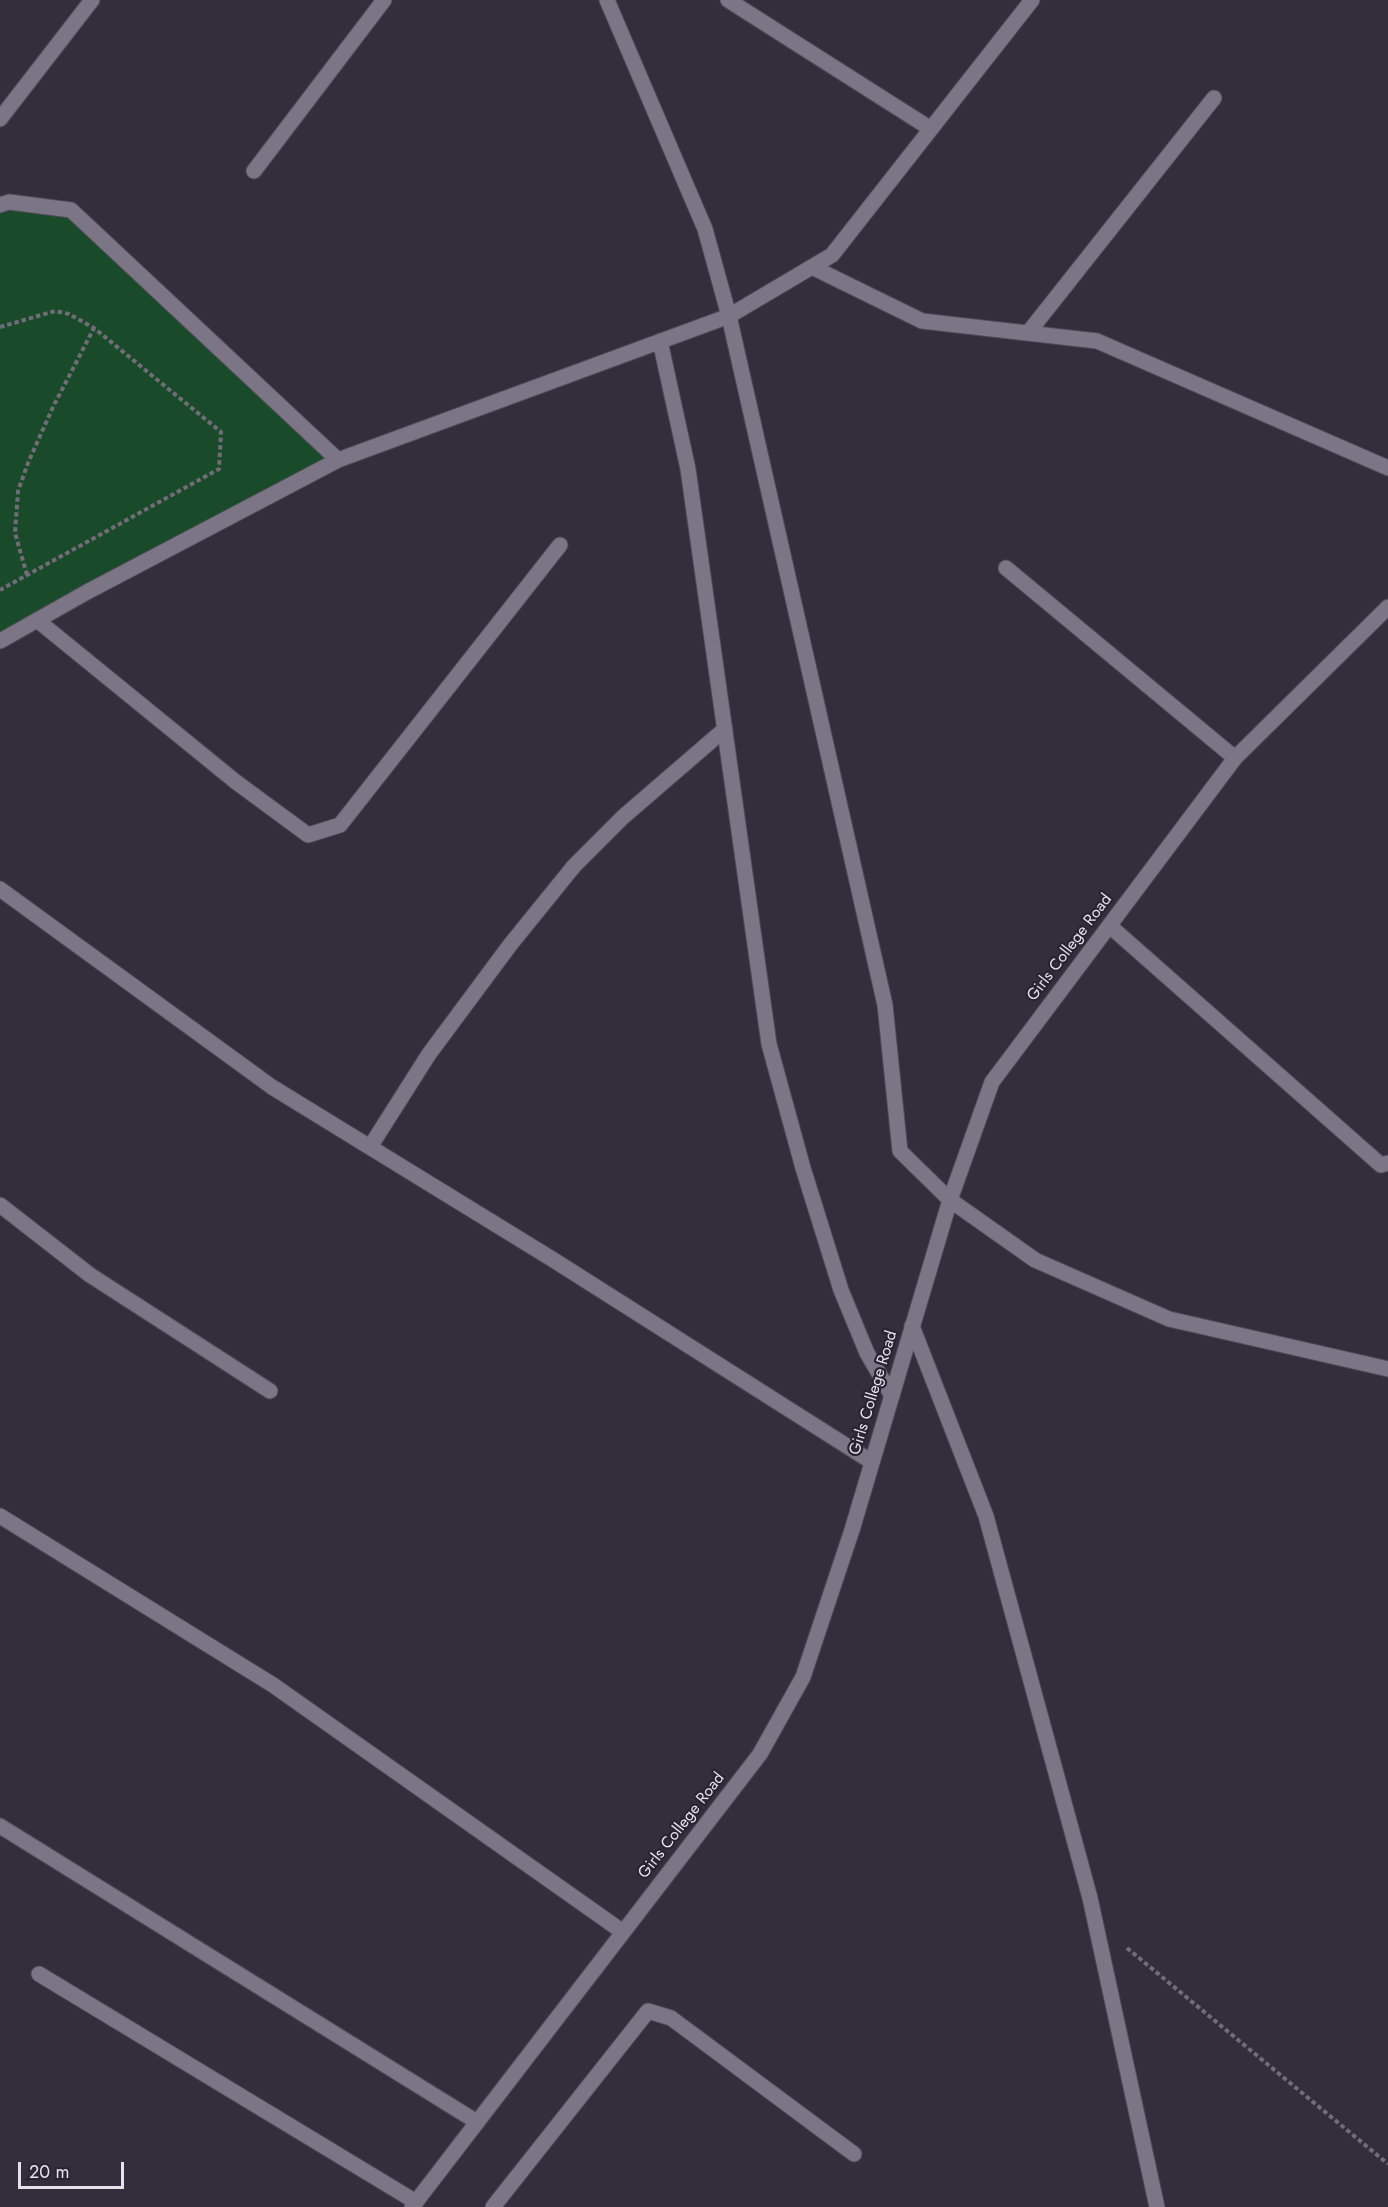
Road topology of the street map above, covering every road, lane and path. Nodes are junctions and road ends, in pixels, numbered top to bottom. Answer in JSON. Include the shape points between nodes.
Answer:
{"nodes":[{"id":1,"x":92,"y":0,"type":"edge"},
{"id":2,"x":384,"y":0,"type":"edge"},
{"id":3,"x":607,"y":0,"type":"edge"},
{"id":4,"x":728,"y":0,"type":"edge"},
{"id":5,"x":1032,"y":0,"type":"edge"},
{"id":6,"x":1214,"y":98,"type":"dead end"},
{"id":7,"x":0,"y":118,"type":"edge"},
{"id":8,"x":931,"y":129,"type":"junction"},
{"id":9,"x":254,"y":171,"type":"dead end"},
{"id":10,"x":0,"y":205,"type":"edge"},
{"id":11,"x":813,"y":267,"type":"junction"},
{"id":12,"x":729,"y":315,"type":"junction"},
{"id":13,"x":0,"y":327,"type":"edge"},
{"id":14,"x":94,"y":328,"type":"junction"},
{"id":15,"x":1028,"y":333,"type":"junction"},
{"id":16,"x":660,"y":341,"type":"junction"},
{"id":17,"x":338,"y":460,"type":"junction"},
{"id":18,"x":1388,"y":468,"type":"edge"},
{"id":19,"x":560,"y":545,"type":"dead end"},
{"id":20,"x":1006,"y":568,"type":"dead end"},
{"id":21,"x":27,"y":575,"type":"junction"},
{"id":22,"x":0,"y":590,"type":"edge"},
{"id":23,"x":1388,"y":607,"type":"edge"},
{"id":24,"x":37,"y":620,"type":"junction"},
{"id":25,"x":0,"y":641,"type":"edge"},
{"id":26,"x":725,"y":729,"type":"junction"},
{"id":27,"x":1235,"y":758,"type":"junction"},
{"id":28,"x":0,"y":889,"type":"edge"},
{"id":29,"x":1110,"y":926,"type":"junction"},
{"id":30,"x":370,"y":1147,"type":"junction"},
{"id":31,"x":1388,"y":1163,"type":"edge"},
{"id":32,"x":950,"y":1200,"type":"junction"},
{"id":33,"x":0,"y":1205,"type":"edge"},
{"id":34,"x":912,"y":1326,"type":"junction"},
{"id":35,"x":1388,"y":1369,"type":"edge"},
{"id":36,"x":270,"y":1391,"type":"dead end"},
{"id":37,"x":892,"y":1396,"type":"junction"},
{"id":38,"x":872,"y":1462,"type":"junction"},
{"id":39,"x":0,"y":1516,"type":"edge"},
{"id":40,"x":0,"y":1826,"type":"edge"},
{"id":41,"x":1095,"y":1922,"type":"junction"},
{"id":42,"x":623,"y":1932,"type":"junction"},
{"id":43,"x":39,"y":1974,"type":"dead end"},
{"id":44,"x":477,"y":2122,"type":"junction"},
{"id":45,"x":854,"y":2154,"type":"dead end"},
{"id":46,"x":1388,"y":2164,"type":"edge"},
{"id":47,"x":414,"y":2205,"type":"edge"},
{"id":48,"x":494,"y":2207,"type":"edge"},
{"id":49,"x":1157,"y":2207,"type":"edge"}],
"edges":[{"from":1,"to":7,"type":"street"},
{"from":2,"to":9,"type":"street"},
{"from":3,"to":12,"type":"street","via":[[705,229]]},
{"from":4,"to":8,"type":"street"},
{"from":5,"to":8,"type":"street"},
{"from":6,"to":15,"type":"street"},
{"from":8,"to":11,"type":"street","via":[[832,255]]},
{"from":10,"to":17,"type":"street","via":[[9,202],[71,210]]},
{"from":11,"to":12,"type":"street"},
{"from":11,"to":15,"type":"street","via":[[922,321]]},
{"from":12,"to":16,"type":"street"},
{"from":12,"to":32,"type":"street","via":[[885,1005],[900,1151]]},
{"from":13,"to":14,"type":"path","via":[[55,311]]},
{"from":14,"to":21,"type":"path","via":[[53,407],[18,491],[15,533]]},
{"from":14,"to":21,"type":"path","via":[[221,432],[219,470]]},
{"from":15,"to":18,"type":"street","via":[[1096,341]]},
{"from":16,"to":17,"type":"street"},
{"from":16,"to":26,"type":"street","via":[[688,469]]},
{"from":17,"to":24,"type":"street"},
{"from":19,"to":24,"type":"street","via":[[340,825],[308,835],[236,782]]},
{"from":20,"to":27,"type":"street"},
{"from":21,"to":22,"type":"path"},
{"from":23,"to":27,"type":"street","name":"Girls College Road"},
{"from":24,"to":25,"type":"street"},
{"from":26,"to":30,"type":"street","via":[[623,816],[573,866],[429,1054]]},
{"from":26,"to":37,"type":"street","via":[[769,1044],[841,1290],[867,1353]]},
{"from":27,"to":29,"type":"street","name":"Girls College Road"},
{"from":28,"to":30,"type":"street","via":[[272,1087]]},
{"from":29,"to":31,"type":"street","via":[[1381,1165]]},
{"from":29,"to":32,"type":"street","name":"Girls College Road","via":[[992,1082]]},
{"from":30,"to":38,"type":"street"},
{"from":32,"to":34,"type":"street","name":"Girls College Road"},
{"from":32,"to":35,"type":"street","via":[[1035,1260],[1169,1319]]},
{"from":33,"to":36,"type":"street","via":[[90,1275]]},
{"from":34,"to":37,"type":"street","name":"Girls College Road"},
{"from":34,"to":41,"type":"street","via":[[986,1516]]},
{"from":37,"to":38,"type":"street","name":"Girls College Road"},
{"from":38,"to":42,"type":"street","name":"Girls College Road","via":[[803,1677],[760,1754]]},
{"from":39,"to":42,"type":"street","via":[[273,1685]]},
{"from":40,"to":44,"type":"street"},
{"from":41,"to":46,"type":"path"},
{"from":41,"to":49,"type":"street"},
{"from":42,"to":44,"type":"street","name":"Girls College Road"},
{"from":43,"to":47,"type":"street"},
{"from":44,"to":47,"type":"street","name":"Girls College Road"},
{"from":45,"to":48,"type":"street","via":[[671,2018],[648,2011]]}]}
